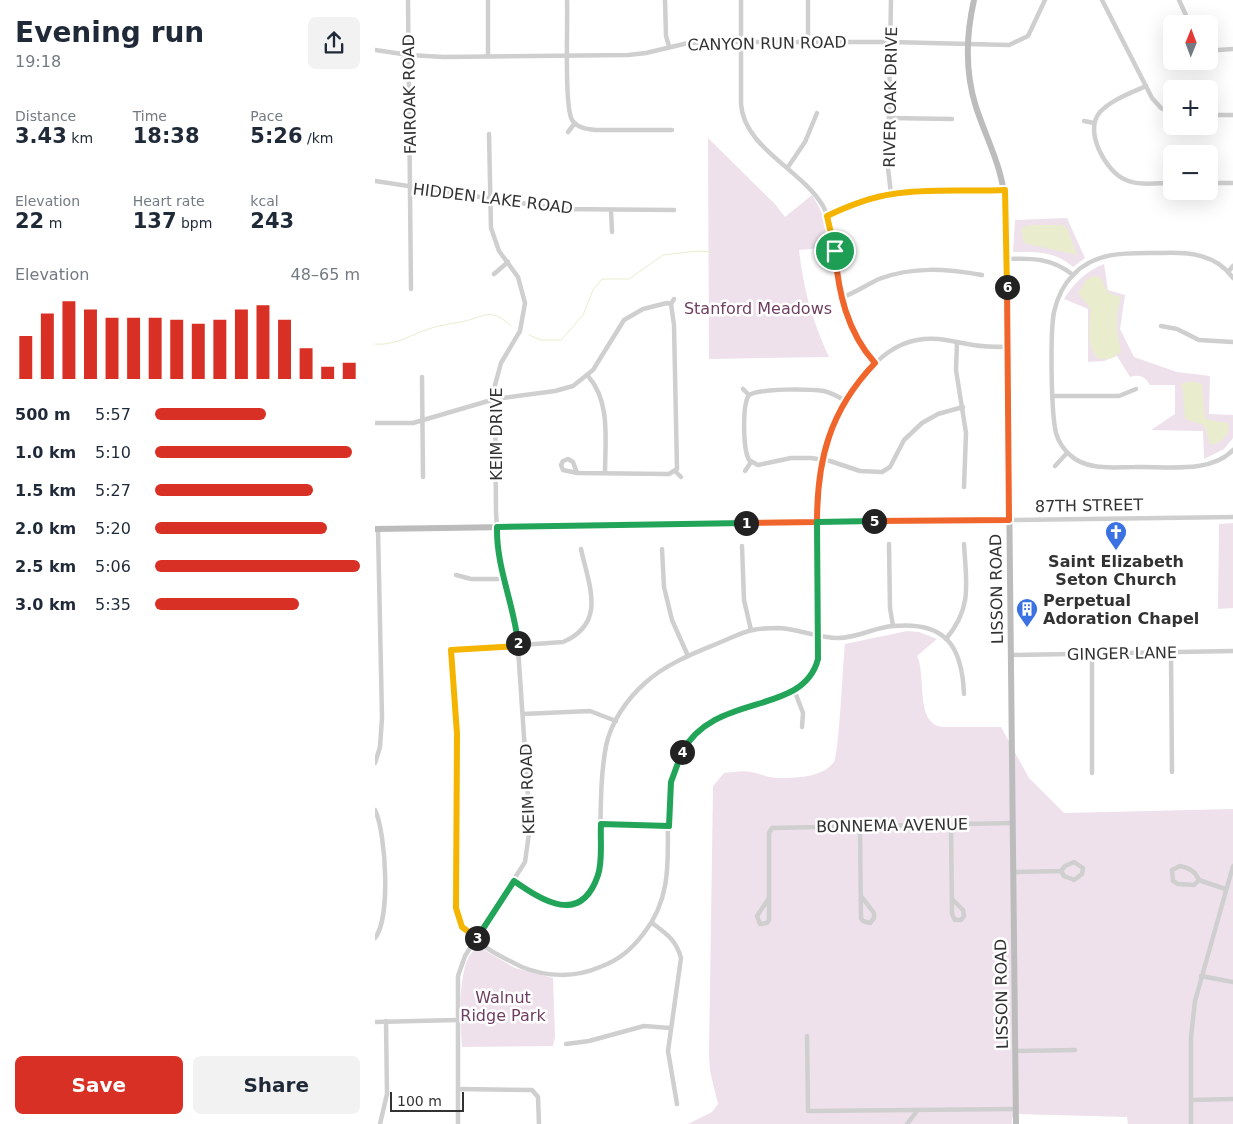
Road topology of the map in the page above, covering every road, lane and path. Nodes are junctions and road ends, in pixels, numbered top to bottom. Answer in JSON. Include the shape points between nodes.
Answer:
{"nodes":[{"id":1,"x":408,"y":0,"type":"edge"},
{"id":2,"x":488,"y":0,"type":"edge"},
{"id":3,"x":567,"y":0,"type":"edge"},
{"id":4,"x":665,"y":0,"type":"edge"},
{"id":5,"x":741,"y":0,"type":"edge"},
{"id":6,"x":808,"y":0,"type":"edge"},
{"id":7,"x":891,"y":0,"type":"edge"},
{"id":8,"x":974,"y":0,"type":"edge"},
{"id":9,"x":1045,"y":0,"type":"edge"},
{"id":10,"x":1102,"y":0,"type":"edge"},
{"id":11,"x":1179,"y":0,"type":"edge"},
{"id":12,"x":1186,"y":15,"type":"edge"},
{"id":13,"x":808,"y":41,"type":"junction"},
{"id":14,"x":741,"y":42,"type":"junction"},
{"id":15,"x":891,"y":42,"type":"junction"},
{"id":16,"x":968,"y":44,"type":"junction"},
{"id":17,"x":669,"y":46,"type":"junction"},
{"id":18,"x":1233,"y":49,"type":"edge"},
{"id":19,"x":375,"y":50,"type":"edge"},
{"id":20,"x":1218,"y":50,"type":"edge"},
{"id":21,"x":409,"y":55,"type":"junction"},
{"id":22,"x":568,"y":55,"type":"junction"},
{"id":23,"x":488,"y":56,"type":"junction"},
{"id":24,"x":1146,"y":86,"type":"junction"},
{"id":25,"x":1163,"y":109,"type":"edge"},
{"id":26,"x":817,"y":114,"type":"dead end"},
{"id":27,"x":1218,"y":115,"type":"edge"},
{"id":28,"x":1233,"y":115,"type":"edge"},
{"id":29,"x":889,"y":118,"type":"junction"},
{"id":30,"x":952,"y":119,"type":"dead end"},
{"id":31,"x":1084,"y":121,"type":"dead end"},
{"id":32,"x":575,"y":123,"type":"junction"},
{"id":33,"x":1094,"y":123,"type":"junction"},
{"id":34,"x":672,"y":130,"type":"dead end"},
{"id":35,"x":568,"y":132,"type":"dead end"},
{"id":36,"x":489,"y":134,"type":"dead end"},
{"id":37,"x":788,"y":167,"type":"junction"},
{"id":38,"x":375,"y":181,"type":"edge"},
{"id":39,"x":1163,"y":183,"type":"edge"},
{"id":40,"x":1218,"y":183,"type":"edge"},
{"id":41,"x":1233,"y":183,"type":"edge"},
{"id":42,"x":410,"y":188,"type":"junction"},
{"id":43,"x":1005,"y":190,"type":"junction"},
{"id":44,"x":891,"y":194,"type":"junction"},
{"id":45,"x":490,"y":200,"type":"junction"},
{"id":46,"x":611,"y":210,"type":"junction"},
{"id":47,"x":673,"y":210,"type":"dead end"},
{"id":48,"x":827,"y":216,"type":"junction"},
{"id":49,"x":612,"y":232,"type":"dead end"},
{"id":50,"x":1007,"y":258,"type":"junction"},
{"id":51,"x":508,"y":262,"type":"junction"},
{"id":52,"x":1233,"y":266,"type":"edge"},
{"id":53,"x":1228,"y":272,"type":"junction"},
{"id":54,"x":494,"y":274,"type":"dead end"},
{"id":55,"x":982,"y":275,"type":"dead end"},
{"id":56,"x":1073,"y":275,"type":"junction"},
{"id":57,"x":1233,"y":278,"type":"edge"},
{"id":58,"x":411,"y":289,"type":"dead end"},
{"id":59,"x":674,"y":298,"type":"dead end"},
{"id":60,"x":841,"y":298,"type":"junction"},
{"id":61,"x":671,"y":304,"type":"junction"},
{"id":62,"x":1161,"y":326,"type":"dead end"},
{"id":63,"x":957,"y":342,"type":"junction"},
{"id":64,"x":1233,"y":342,"type":"edge"},
{"id":65,"x":1007,"y":347,"type":"junction"},
{"id":66,"x":875,"y":363,"type":"junction"},
{"id":67,"x":422,"y":376,"type":"dead end"},
{"id":68,"x":588,"y":376,"type":"junction"},
{"id":69,"x":743,"y":389,"type":"dead end"},
{"id":70,"x":1137,"y":389,"type":"dead end"},
{"id":71,"x":749,"y":395,"type":"junction"},
{"id":72,"x":1053,"y":396,"type":"junction"},
{"id":73,"x":495,"y":399,"type":"junction"},
{"id":74,"x":846,"y":401,"type":"junction"},
{"id":75,"x":963,"y":407,"type":"junction"},
{"id":76,"x":423,"y":421,"type":"junction"},
{"id":77,"x":375,"y":423,"type":"edge"},
{"id":78,"x":1233,"y":450,"type":"edge"},
{"id":79,"x":1067,"y":453,"type":"junction"},
{"id":80,"x":822,"y":460,"type":"junction"},
{"id":81,"x":751,"y":462,"type":"junction"},
{"id":82,"x":1055,"y":466,"type":"dead end"},
{"id":83,"x":675,"y":471,"type":"junction"},
{"id":84,"x":745,"y":471,"type":"dead end"},
{"id":85,"x":577,"y":473,"type":"dead end"},
{"id":86,"x":605,"y":474,"type":"junction"},
{"id":87,"x":423,"y":477,"type":"dead end"},
{"id":88,"x":681,"y":477,"type":"dead end"},
{"id":89,"x":964,"y":487,"type":"dead end"},
{"id":90,"x":1233,"y":517,"type":"edge"},
{"id":91,"x":1009,"y":520,"type":"junction"},
{"id":92,"x":817,"y":522,"type":"junction"},
{"id":93,"x":497,"y":527,"type":"junction"},
{"id":94,"x":377,"y":529,"type":"edge"},
{"id":95,"x":889,"y":544,"type":"dead end"},
{"id":96,"x":964,"y":544,"type":"dead end"},
{"id":97,"x":742,"y":546,"type":"dead end"},
{"id":98,"x":581,"y":549,"type":"dead end"},
{"id":99,"x":662,"y":549,"type":"dead end"},
{"id":100,"x":377,"y":575,"type":"edge"},
{"id":101,"x":456,"y":575,"type":"dead end"},
{"id":102,"x":503,"y":579,"type":"junction"},
{"id":103,"x":893,"y":626,"type":"junction"},
{"id":104,"x":751,"y":630,"type":"junction"},
{"id":105,"x":819,"y":637,"type":"junction"},
{"id":106,"x":946,"y":638,"type":"junction"},
{"id":107,"x":519,"y":646,"type":"junction"},
{"id":108,"x":1233,"y":651,"type":"edge"},
{"id":109,"x":1171,"y":653,"type":"junction"},
{"id":110,"x":1092,"y":654,"type":"junction"},
{"id":111,"x":1011,"y":655,"type":"junction"},
{"id":112,"x":688,"y":656,"type":"junction"},
{"id":113,"x":795,"y":692,"type":"junction"},
{"id":114,"x":964,"y":694,"type":"dead end"},
{"id":115,"x":523,"y":714,"type":"junction"},
{"id":116,"x":616,"y":721,"type":"junction"},
{"id":117,"x":802,"y":727,"type":"dead end"},
{"id":118,"x":375,"y":763,"type":"edge"},
{"id":119,"x":1172,"y":772,"type":"dead end"},
{"id":120,"x":1092,"y":773,"type":"dead end"},
{"id":121,"x":375,"y":810,"type":"edge"},
{"id":122,"x":1012,"y":823,"type":"junction"},
{"id":123,"x":601,"y":824,"type":"junction"},
{"id":124,"x":951,"y":825,"type":"junction"},
{"id":125,"x":669,"y":826,"type":"junction"},
{"id":126,"x":860,"y":826,"type":"junction"},
{"id":127,"x":1233,"y":866,"type":"edge"},
{"id":128,"x":1061,"y":871,"type":"junction"},
{"id":129,"x":1013,"y":872,"type":"junction"},
{"id":130,"x":1199,"y":880,"type":"junction"},
{"id":131,"x":514,"y":881,"type":"junction"},
{"id":132,"x":1225,"y":890,"type":"junction"},
{"id":133,"x":861,"y":896,"type":"junction"},
{"id":134,"x":769,"y":898,"type":"junction"},
{"id":135,"x":952,"y":899,"type":"dead end"},
{"id":136,"x":652,"y":923,"type":"junction"},
{"id":137,"x":375,"y":938,"type":"edge"},
{"id":138,"x":476,"y":939,"type":"junction"},
{"id":139,"x":1201,"y":976,"type":"junction"},
{"id":140,"x":1233,"y":982,"type":"edge"},
{"id":141,"x":457,"y":1020,"type":"junction"},
{"id":142,"x":385,"y":1021,"type":"junction"},
{"id":143,"x":375,"y":1022,"type":"edge"},
{"id":144,"x":670,"y":1028,"type":"junction"},
{"id":145,"x":807,"y":1036,"type":"dead end"},
{"id":146,"x":566,"y":1044,"type":"dead end"},
{"id":147,"x":1075,"y":1050,"type":"dead end"},
{"id":148,"x":1016,"y":1051,"type":"junction"},
{"id":149,"x":458,"y":1089,"type":"junction"},
{"id":150,"x":1233,"y":1099,"type":"edge"},
{"id":151,"x":1191,"y":1100,"type":"junction"},
{"id":152,"x":677,"y":1104,"type":"dead end"},
{"id":153,"x":1016,"y":1109,"type":"junction"},
{"id":154,"x":917,"y":1111,"type":"junction"},
{"id":155,"x":380,"y":1124,"type":"edge"},
{"id":156,"x":458,"y":1124,"type":"edge"},
{"id":157,"x":539,"y":1124,"type":"edge"},
{"id":158,"x":907,"y":1124,"type":"edge"},
{"id":159,"x":1016,"y":1124,"type":"edge"},
{"id":160,"x":1191,"y":1124,"type":"edge"}],
"edges":[{"from":1,"to":21,"type":"street","name":"FAIROAK ROAD"},
{"from":2,"to":23,"type":"street"},
{"from":3,"to":22,"type":"street"},
{"from":4,"to":17,"type":"street"},
{"from":5,"to":14,"type":"street"},
{"from":6,"to":13,"type":"street"},
{"from":7,"to":15,"type":"street","name":"RIVER OAK DRIVE"},
{"from":8,"to":16,"type":"street","name":"LISSON ROAD"},
{"from":9,"to":16,"type":"street","name":"CANYON RUN ROAD","via":[[1032,29],[1022,41],[1009,45]]},
{"from":10,"to":24,"type":"street"},
{"from":11,"to":12,"type":"street"},
{"from":13,"to":14,"type":"street","name":"CANYON RUN ROAD"},
{"from":13,"to":15,"type":"street","name":"CANYON RUN ROAD"},
{"from":14,"to":17,"type":"street","name":"CANYON RUN ROAD"},
{"from":14,"to":37,"type":"street","via":[[744,121],[758,142]]},
{"from":15,"to":16,"type":"street","name":"CANYON RUN ROAD"},
{"from":15,"to":29,"type":"street","name":"RIVER OAK DRIVE"},
{"from":16,"to":43,"type":"street","name":"LISSON ROAD","via":[[972,91],[997,157]]},
{"from":17,"to":22,"type":"street","name":"CANYON RUN ROAD","via":[[640,54]]},
{"from":18,"to":20,"type":"street"},
{"from":19,"to":21,"type":"street","name":"CANYON RUN ROAD"},
{"from":21,"to":23,"type":"street","name":"CANYON RUN ROAD"},
{"from":21,"to":42,"type":"street","name":"FAIROAK ROAD"},
{"from":22,"to":23,"type":"street","name":"CANYON RUN ROAD"},
{"from":22,"to":32,"type":"street","via":[[569,105]]},
{"from":24,"to":25,"type":"street"},
{"from":24,"to":33,"type":"street","via":[[1105,107]]},
{"from":26,"to":37,"type":"street","via":[[805,142]]},
{"from":27,"to":28,"type":"street"},
{"from":29,"to":30,"type":"street"},
{"from":29,"to":44,"type":"street","name":"RIVER OAK DRIVE","via":[[887,168]]},
{"from":31,"to":33,"type":"street"},
{"from":32,"to":34,"type":"street","via":[[584,129],[596,130]]},
{"from":32,"to":35,"type":"street"},
{"from":33,"to":39,"type":"street","via":[[1096,139],[1108,164],[1119,176],[1136,183]]},
{"from":36,"to":45,"type":"street","name":"KEIM DRIVE"},
{"from":37,"to":48,"type":"street","via":[[810,188]]},
{"from":38,"to":42,"type":"street","name":"HIDDEN LAKE ROAD"},
{"from":40,"to":41,"type":"street"},
{"from":42,"to":45,"type":"street","name":"HIDDEN LAKE ROAD"},
{"from":42,"to":58,"type":"street","name":"FAIROAK ROAD"},
{"from":43,"to":44,"type":"street"},
{"from":43,"to":50,"type":"street","name":"LISSON ROAD"},
{"from":44,"to":48,"type":"street"},
{"from":45,"to":46,"type":"street","name":"HIDDEN LAKE ROAD","via":[[560,209]]},
{"from":45,"to":51,"type":"street","name":"KEIM DRIVE","via":[[491,228],[499,251]]},
{"from":46,"to":47,"type":"street","name":"HIDDEN LAKE ROAD"},
{"from":46,"to":49,"type":"street"},
{"from":48,"to":60,"type":"street","via":[[834,239]]},
{"from":50,"to":56,"type":"street","via":[[1043,259]]},
{"from":50,"to":65,"type":"street","name":"LISSON ROAD"},
{"from":51,"to":54,"type":"street"},
{"from":51,"to":73,"type":"street","name":"KEIM DRIVE","via":[[522,288],[525,309],[517,340],[497,374]]},
{"from":52,"to":53,"type":"street"},
{"from":53,"to":56,"type":"street","via":[[1195,254],[1123,253],[1091,262]]},
{"from":53,"to":57,"type":"street"},
{"from":55,"to":60,"type":"street","via":[[912,270],[879,279]]},
{"from":56,"to":72,"type":"street","via":[[1061,291],[1054,311]]},
{"from":59,"to":61,"type":"street"},
{"from":60,"to":66,"type":"street","via":[[858,340]]},
{"from":61,"to":68,"type":"street","via":[[643,309],[624,320]]},
{"from":61,"to":83,"type":"street","via":[[678,466]]},
{"from":62,"to":64,"type":"street","via":[[1177,329],[1199,340]]},
{"from":63,"to":65,"type":"street"},
{"from":63,"to":66,"type":"street","via":[[933,338],[911,341],[893,349]]},
{"from":63,"to":75,"type":"street","via":[[956,370]]},
{"from":65,"to":91,"type":"street","name":"LISSON ROAD"},
{"from":66,"to":74,"type":"street"},
{"from":67,"to":76,"type":"street"},
{"from":68,"to":73,"type":"street","via":[[566,388]]},
{"from":68,"to":86,"type":"street","via":[[599,392],[603,410]]},
{"from":69,"to":71,"type":"street"},
{"from":70,"to":72,"type":"street","via":[[1119,396]]},
{"from":71,"to":74,"type":"street","via":[[761,391],[819,391]]},
{"from":71,"to":81,"type":"street","via":[[745,402],[745,449]]},
{"from":72,"to":79,"type":"street","via":[[1056,432]]},
{"from":73,"to":76,"type":"street"},
{"from":73,"to":93,"type":"street","name":"KEIM DRIVE"},
{"from":74,"to":80,"type":"street","via":[[833,426]]},
{"from":75,"to":80,"type":"street","via":[[938,414],[913,430],[885,471],[860,471]]},
{"from":75,"to":89,"type":"street","via":[[967,449]]},
{"from":76,"to":77,"type":"street"},
{"from":76,"to":87,"type":"street"},
{"from":78,"to":79,"type":"street","via":[[1215,462],[1197,466],[1095,466],[1084,464]]},
{"from":79,"to":82,"type":"street"},
{"from":80,"to":81,"type":"street","via":[[791,458],[755,465]]},
{"from":80,"to":92,"type":"street"},
{"from":81,"to":84,"type":"street"},
{"from":83,"to":86,"type":"street","via":[[669,474]]},
{"from":83,"to":88,"type":"street"},
{"from":85,"to":86,"type":"street"},
{"from":90,"to":91,"type":"street","name":"87TH STREET"},
{"from":91,"to":92,"type":"street","name":"87TH STREET"},
{"from":91,"to":111,"type":"street","name":"LISSON ROAD"},
{"from":92,"to":93,"type":"street","name":"87TH STREET"},
{"from":92,"to":105,"type":"street"},
{"from":93,"to":94,"type":"street","name":"87TH STREET"},
{"from":93,"to":102,"type":"street","name":"KEIM ROAD","via":[[497,549]]},
{"from":94,"to":100,"type":"street"},
{"from":95,"to":103,"type":"street"},
{"from":96,"to":106,"type":"street","via":[[965,606],[960,622]]},
{"from":97,"to":104,"type":"street","via":[[744,600]]},
{"from":98,"to":107,"type":"street","via":[[592,604],[591,618],[585,628],[563,642]]},
{"from":99,"to":112,"type":"street","via":[[664,587],[671,620]]},
{"from":100,"to":118,"type":"street","via":[[382,718],[381,747]]},
{"from":101,"to":102,"type":"street","via":[[471,579]]},
{"from":102,"to":107,"type":"street","name":"KEIM ROAD"},
{"from":103,"to":105,"type":"street","via":[[850,638]]},
{"from":103,"to":106,"type":"street","via":[[920,624]]},
{"from":104,"to":105,"type":"street","via":[[782,628]]},
{"from":104,"to":112,"type":"street"},
{"from":105,"to":113,"type":"street","via":[[815,669]]},
{"from":106,"to":114,"type":"street","via":[[961,662]]},
{"from":107,"to":115,"type":"street","name":"KEIM ROAD"},
{"from":107,"to":138,"type":"street","via":[[451,650],[457,734],[456,908],[462,927]]},
{"from":108,"to":109,"type":"street","name":"GINGER LANE"},
{"from":109,"to":110,"type":"street","name":"GINGER LANE"},
{"from":109,"to":119,"type":"street"},
{"from":110,"to":111,"type":"street","name":"GINGER LANE"},
{"from":110,"to":120,"type":"street"},
{"from":111,"to":122,"type":"street","name":"LISSON ROAD"},
{"from":112,"to":116,"type":"street","via":[[667,666],[644,684]]},
{"from":113,"to":117,"type":"street","via":[[803,713]]},
{"from":113,"to":125,"type":"street","via":[[726,713],[698,731],[684,748],[673,772]]},
{"from":115,"to":116,"type":"street","via":[[590,710]]},
{"from":115,"to":131,"type":"street","name":"KEIM ROAD","via":[[530,826],[525,862]]},
{"from":116,"to":123,"type":"street","via":[[604,760]]},
{"from":121,"to":137,"type":"street","via":[[383,834],[385,909]]},
{"from":122,"to":124,"type":"street","name":"BONNEMA AVENUE"},
{"from":122,"to":129,"type":"street","name":"LISSON ROAD"},
{"from":123,"to":125,"type":"street"},
{"from":123,"to":131,"type":"street","via":[[599,873],[592,889],[584,897],[571,904],[553,904]]},
{"from":124,"to":126,"type":"street","name":"BONNEMA AVENUE"},
{"from":124,"to":135,"type":"street"},
{"from":125,"to":136,"type":"street","via":[[667,882]]},
{"from":126,"to":133,"type":"street"},
{"from":126,"to":134,"type":"street","name":"BONNEMA AVENUE","via":[[772,828],[769,833]]},
{"from":127,"to":132,"type":"street"},
{"from":128,"to":128,"type":"street","via":[[1074,862],[1083,868],[1083,874],[1074,880]]},
{"from":128,"to":129,"type":"street"},
{"from":129,"to":148,"type":"street","name":"LISSON ROAD"},
{"from":130,"to":130,"type":"street","via":[[1194,885],[1178,884],[1173,881],[1172,870],[1180,866],[1189,868]]},
{"from":130,"to":132,"type":"street"},
{"from":131,"to":138,"type":"street","name":"KEIM ROAD"},
{"from":132,"to":139,"type":"street"},
{"from":133,"to":133,"type":"street","via":[[861,918],[863,922],[870,923],[874,914]]},
{"from":134,"to":134,"type":"street","via":[[769,920],[760,924],[757,916]]},
{"from":136,"to":138,"type":"street","via":[[620,958],[591,971],[569,975],[531,971]]},
{"from":136,"to":144,"type":"street","via":[[671,937],[681,958]]},
{"from":138,"to":141,"type":"street","name":"KEIM ROAD","via":[[458,976]]},
{"from":139,"to":140,"type":"street"},
{"from":139,"to":151,"type":"street","via":[[1191,1037]]},
{"from":141,"to":142,"type":"street"},
{"from":141,"to":149,"type":"street","name":"KEIM ROAD"},
{"from":142,"to":143,"type":"street"},
{"from":142,"to":155,"type":"street","via":[[387,1094]]},
{"from":144,"to":146,"type":"street","via":[[644,1026]]},
{"from":144,"to":152,"type":"street","via":[[669,1059]]},
{"from":145,"to":154,"type":"street","via":[[808,1111]]},
{"from":147,"to":148,"type":"street"},
{"from":148,"to":153,"type":"street","name":"LISSON ROAD"},
{"from":149,"to":156,"type":"street","name":"KEIM ROAD"},
{"from":149,"to":157,"type":"street","via":[[532,1090],[538,1097]]},
{"from":150,"to":151,"type":"street"},
{"from":151,"to":160,"type":"street"},
{"from":153,"to":154,"type":"street"},
{"from":153,"to":159,"type":"street","name":"LISSON ROAD"},
{"from":154,"to":158,"type":"street"}]}
